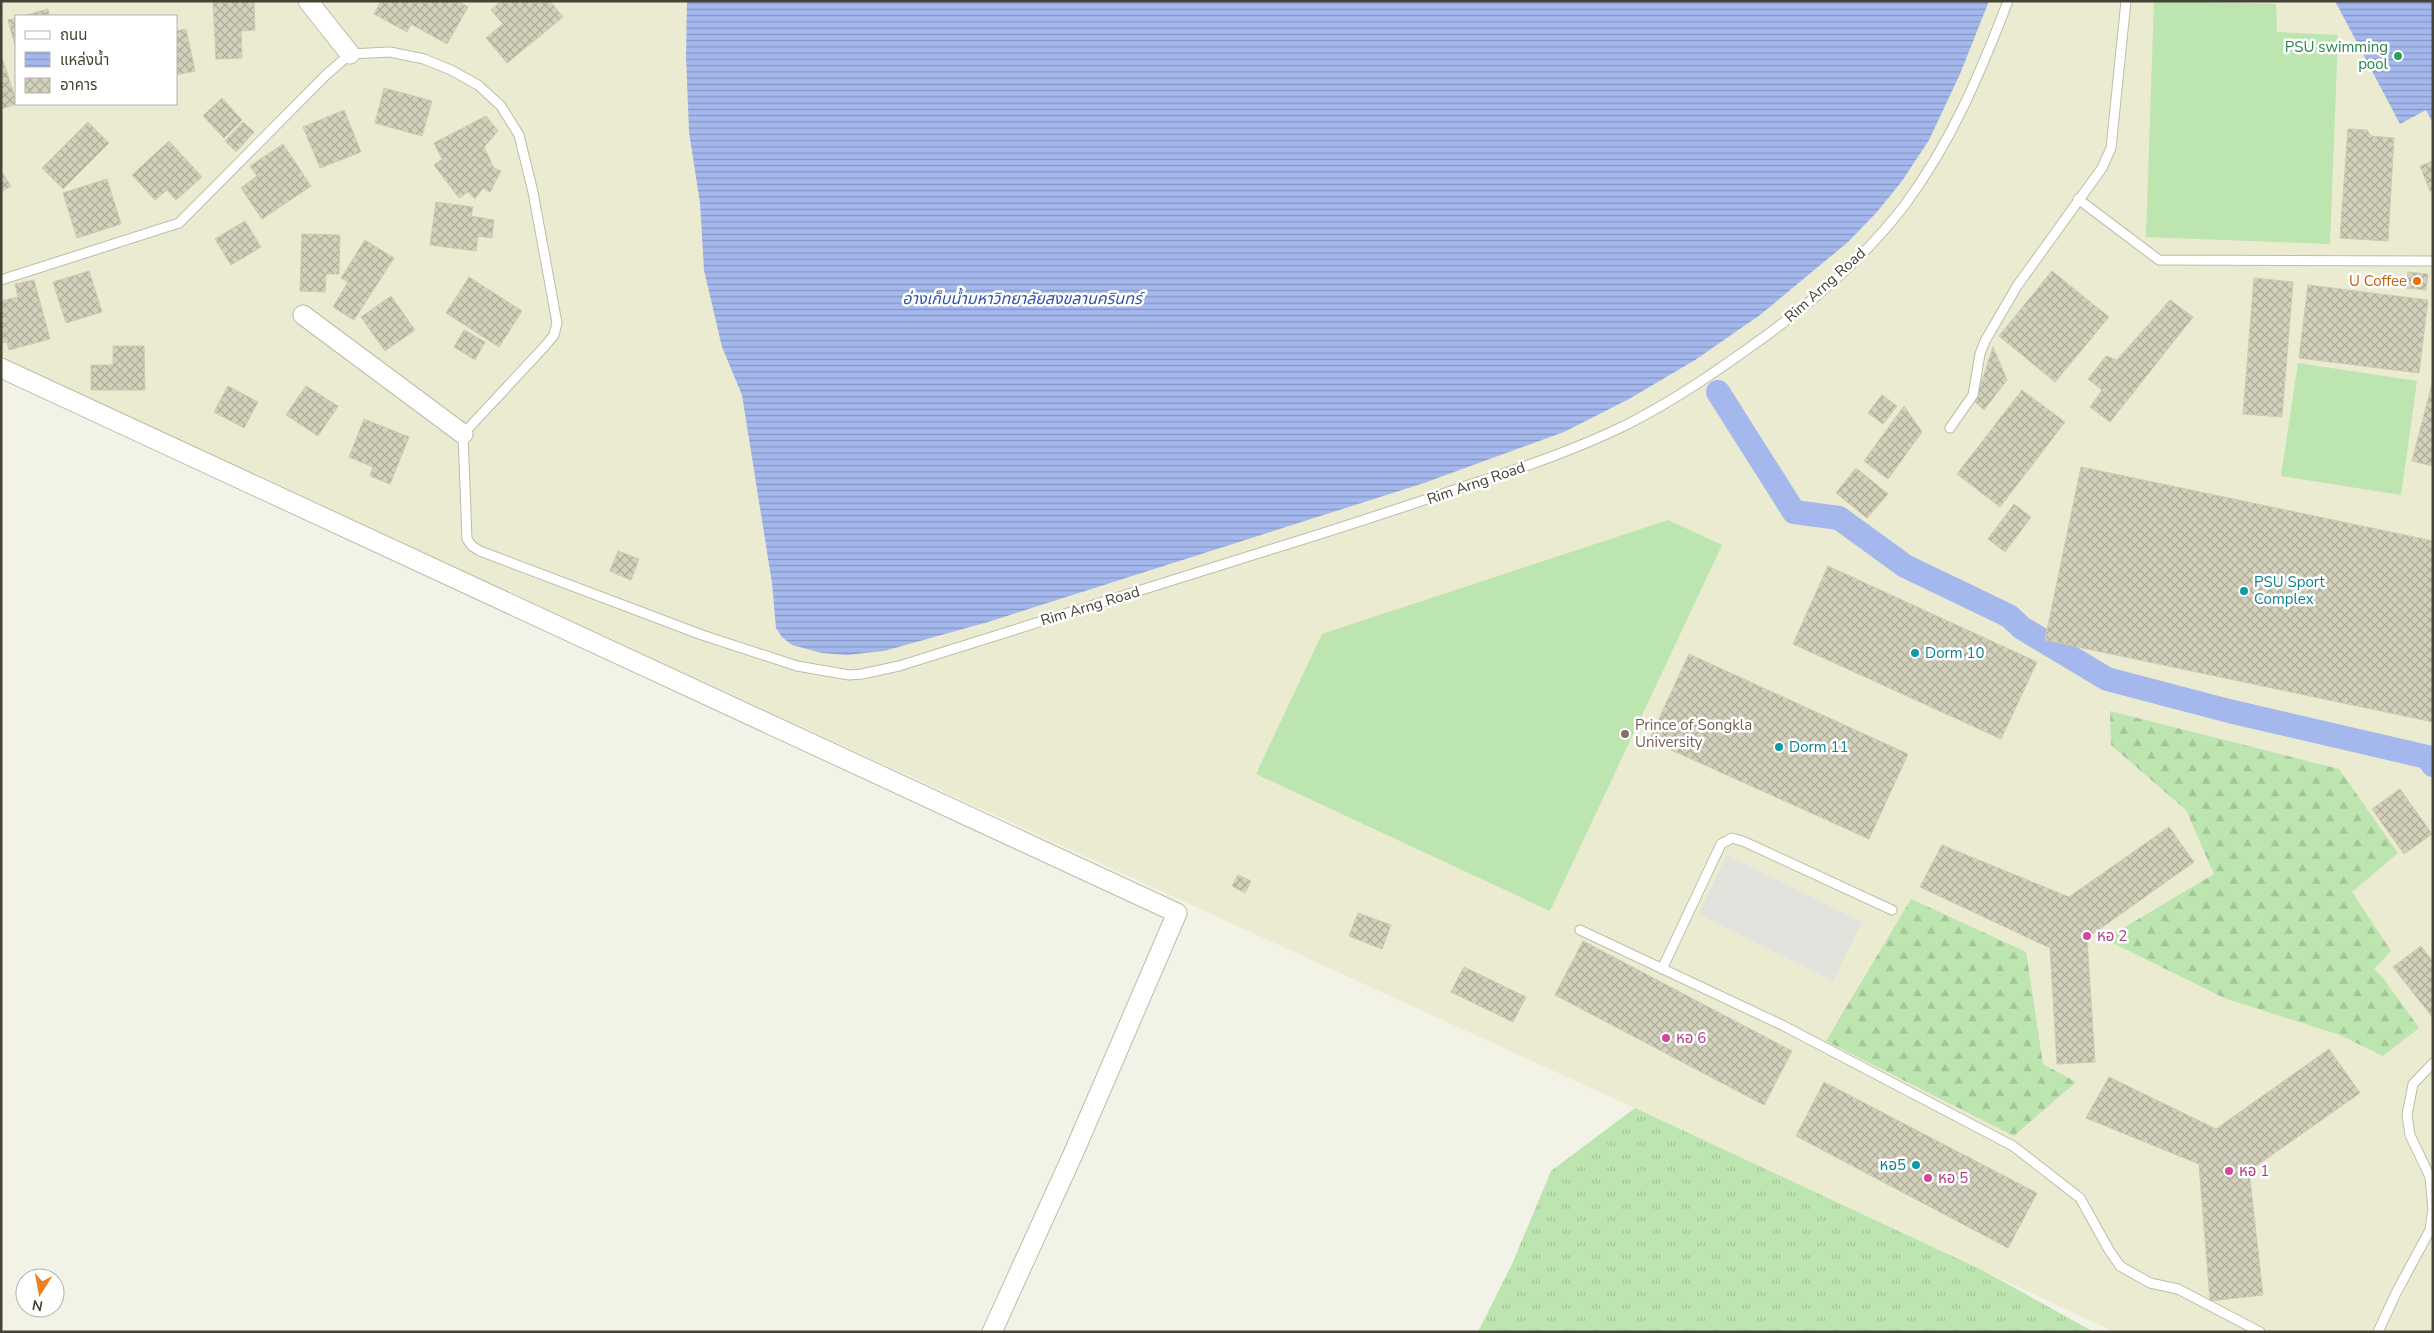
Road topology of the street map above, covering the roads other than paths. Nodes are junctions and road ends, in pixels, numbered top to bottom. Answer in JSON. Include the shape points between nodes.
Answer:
{"nodes":[{"id":1,"x":308,"y":1,"type":"edge"},
{"id":2,"x":2008,"y":1,"type":"edge"},
{"id":3,"x":2126,"y":1,"type":"edge"},
{"id":4,"x":350,"y":54,"type":"junction"},
{"id":5,"x":2078,"y":199,"type":"junction"},
{"id":6,"x":2433,"y":261,"type":"edge"},
{"id":7,"x":1,"y":280,"type":"edge"},
{"id":8,"x":303,"y":315,"type":"dead end"},
{"id":9,"x":1,"y":368,"type":"edge"},
{"id":10,"x":1950,"y":428,"type":"dead end"},
{"id":11,"x":464,"y":434,"type":"junction"},
{"id":12,"x":1892,"y":910,"type":"dead end"},
{"id":13,"x":1580,"y":930,"type":"dead end"},
{"id":14,"x":1662,"y":969,"type":"junction"},
{"id":15,"x":2433,"y":1063,"type":"edge"},
{"id":16,"x":992,"y":1332,"type":"edge"},
{"id":17,"x":2260,"y":1332,"type":"edge"},
{"id":18,"x":2378,"y":1332,"type":"edge"}],
"edges":[{"from":1,"to":4,"type":"street"},
{"from":2,"to":11,"type":"lane","name":"Rim Arng Road","via":[[1976,84],[1947,142],[1881,233],[1849,267],[1788,320],[1714,373],[1629,423],[1566,452],[1364,520],[899,666],[849,675],[818,671],[702,635],[472,546],[467,539]]},
{"from":3,"to":5,"type":"lane","via":[[2111,148],[2102,168]]},
{"from":4,"to":7,"type":"lane","via":[[179,224]]},
{"from":4,"to":11,"type":"lane","via":[[390,52],[424,59],[451,70],[492,96],[512,120],[519,135],[533,192],[557,330]]},
{"from":5,"to":6,"type":"lane","via":[[2158,260]]},
{"from":5,"to":10,"type":"lane","via":[[2018,286],[1985,341],[1973,395]]},
{"from":8,"to":11,"type":"street"},
{"from":9,"to":16,"type":"street","via":[[1177,913]]},
{"from":12,"to":14,"type":"lane","via":[[1732,838],[1721,844]]},
{"from":13,"to":14,"type":"lane"},
{"from":14,"to":17,"type":"lane","via":[[1782,1025],[2014,1146],[2080,1198],[2120,1266],[2150,1283],[2178,1289]]},
{"from":15,"to":18,"type":"lane","via":[[2413,1084],[2407,1116],[2410,1135],[2430,1177],[2433,1209],[2430,1230]]}]}
